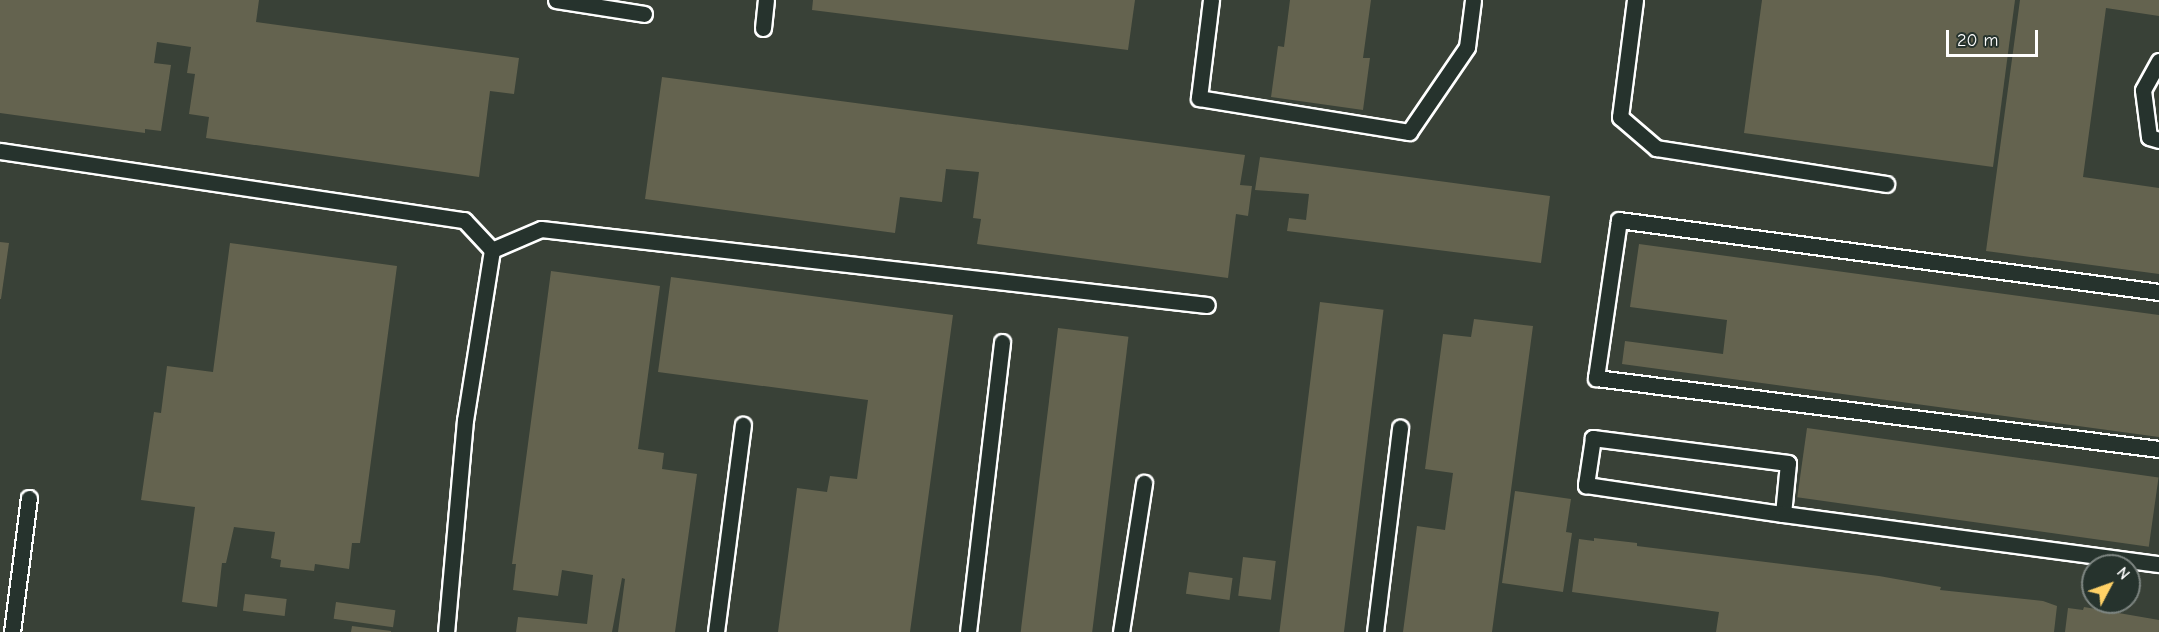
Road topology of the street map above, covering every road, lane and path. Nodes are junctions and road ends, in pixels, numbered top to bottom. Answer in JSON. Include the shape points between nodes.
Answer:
{"nodes":[{"id":1,"x":556,"y":0,"type":"edge"},
{"id":2,"x":766,"y":0,"type":"edge"},
{"id":3,"x":1211,"y":0,"type":"edge"},
{"id":4,"x":1473,"y":0,"type":"edge"},
{"id":5,"x":1635,"y":0,"type":"edge"},
{"id":6,"x":644,"y":14,"type":"dead end"},
{"id":7,"x":763,"y":28,"type":"dead end"},
{"id":8,"x":2159,"y":61,"type":"edge"},
{"id":9,"x":2159,"y":140,"type":"edge"},
{"id":10,"x":0,"y":151,"type":"edge"},
{"id":11,"x":1886,"y":184,"type":"dead end"},
{"id":12,"x":492,"y":250,"type":"junction"},
{"id":13,"x":2159,"y":292,"type":"edge"},
{"id":14,"x":1207,"y":305,"type":"dead end"},
{"id":15,"x":1002,"y":342,"type":"dead end"},
{"id":16,"x":743,"y":425,"type":"dead end"},
{"id":17,"x":1400,"y":428,"type":"dead end"},
{"id":18,"x":2159,"y":449,"type":"edge"},
{"id":19,"x":1144,"y":483,"type":"dead end"},
{"id":20,"x":29,"y":498,"type":"dead end"},
{"id":21,"x":1783,"y":514,"type":"junction"},
{"id":22,"x":2159,"y":564,"type":"edge"},
{"id":23,"x":12,"y":632,"type":"edge"},
{"id":24,"x":446,"y":632,"type":"edge"},
{"id":25,"x":716,"y":632,"type":"edge"},
{"id":26,"x":968,"y":632,"type":"edge"},
{"id":27,"x":1121,"y":632,"type":"edge"},
{"id":28,"x":1375,"y":632,"type":"edge"}],
"edges":[{"from":1,"to":6,"type":"lane"},
{"from":2,"to":7,"type":"lane"},
{"from":3,"to":4,"type":"lane","via":[[1199,98],[1409,132],[1467,47]]},
{"from":5,"to":11,"type":"lane","via":[[1620,117],[1656,148]]},
{"from":8,"to":9,"type":"lane","via":[[2143,90],[2149,137]]},
{"from":10,"to":12,"type":"lane","via":[[464,220]]},
{"from":12,"to":14,"type":"lane","via":[[541,229]]},
{"from":12,"to":24,"type":"lane","via":[[465,420]]},
{"from":13,"to":18,"type":"lane","via":[[1619,220],[1596,378]]},
{"from":15,"to":26,"type":"lane"},
{"from":16,"to":25,"type":"lane"},
{"from":17,"to":28,"type":"lane"},
{"from":19,"to":27,"type":"lane"},
{"from":20,"to":23,"type":"lane"},
{"from":21,"to":21,"type":"lane","via":[[1788,463],[1593,438],[1587,485]]},
{"from":21,"to":22,"type":"lane"}]}
